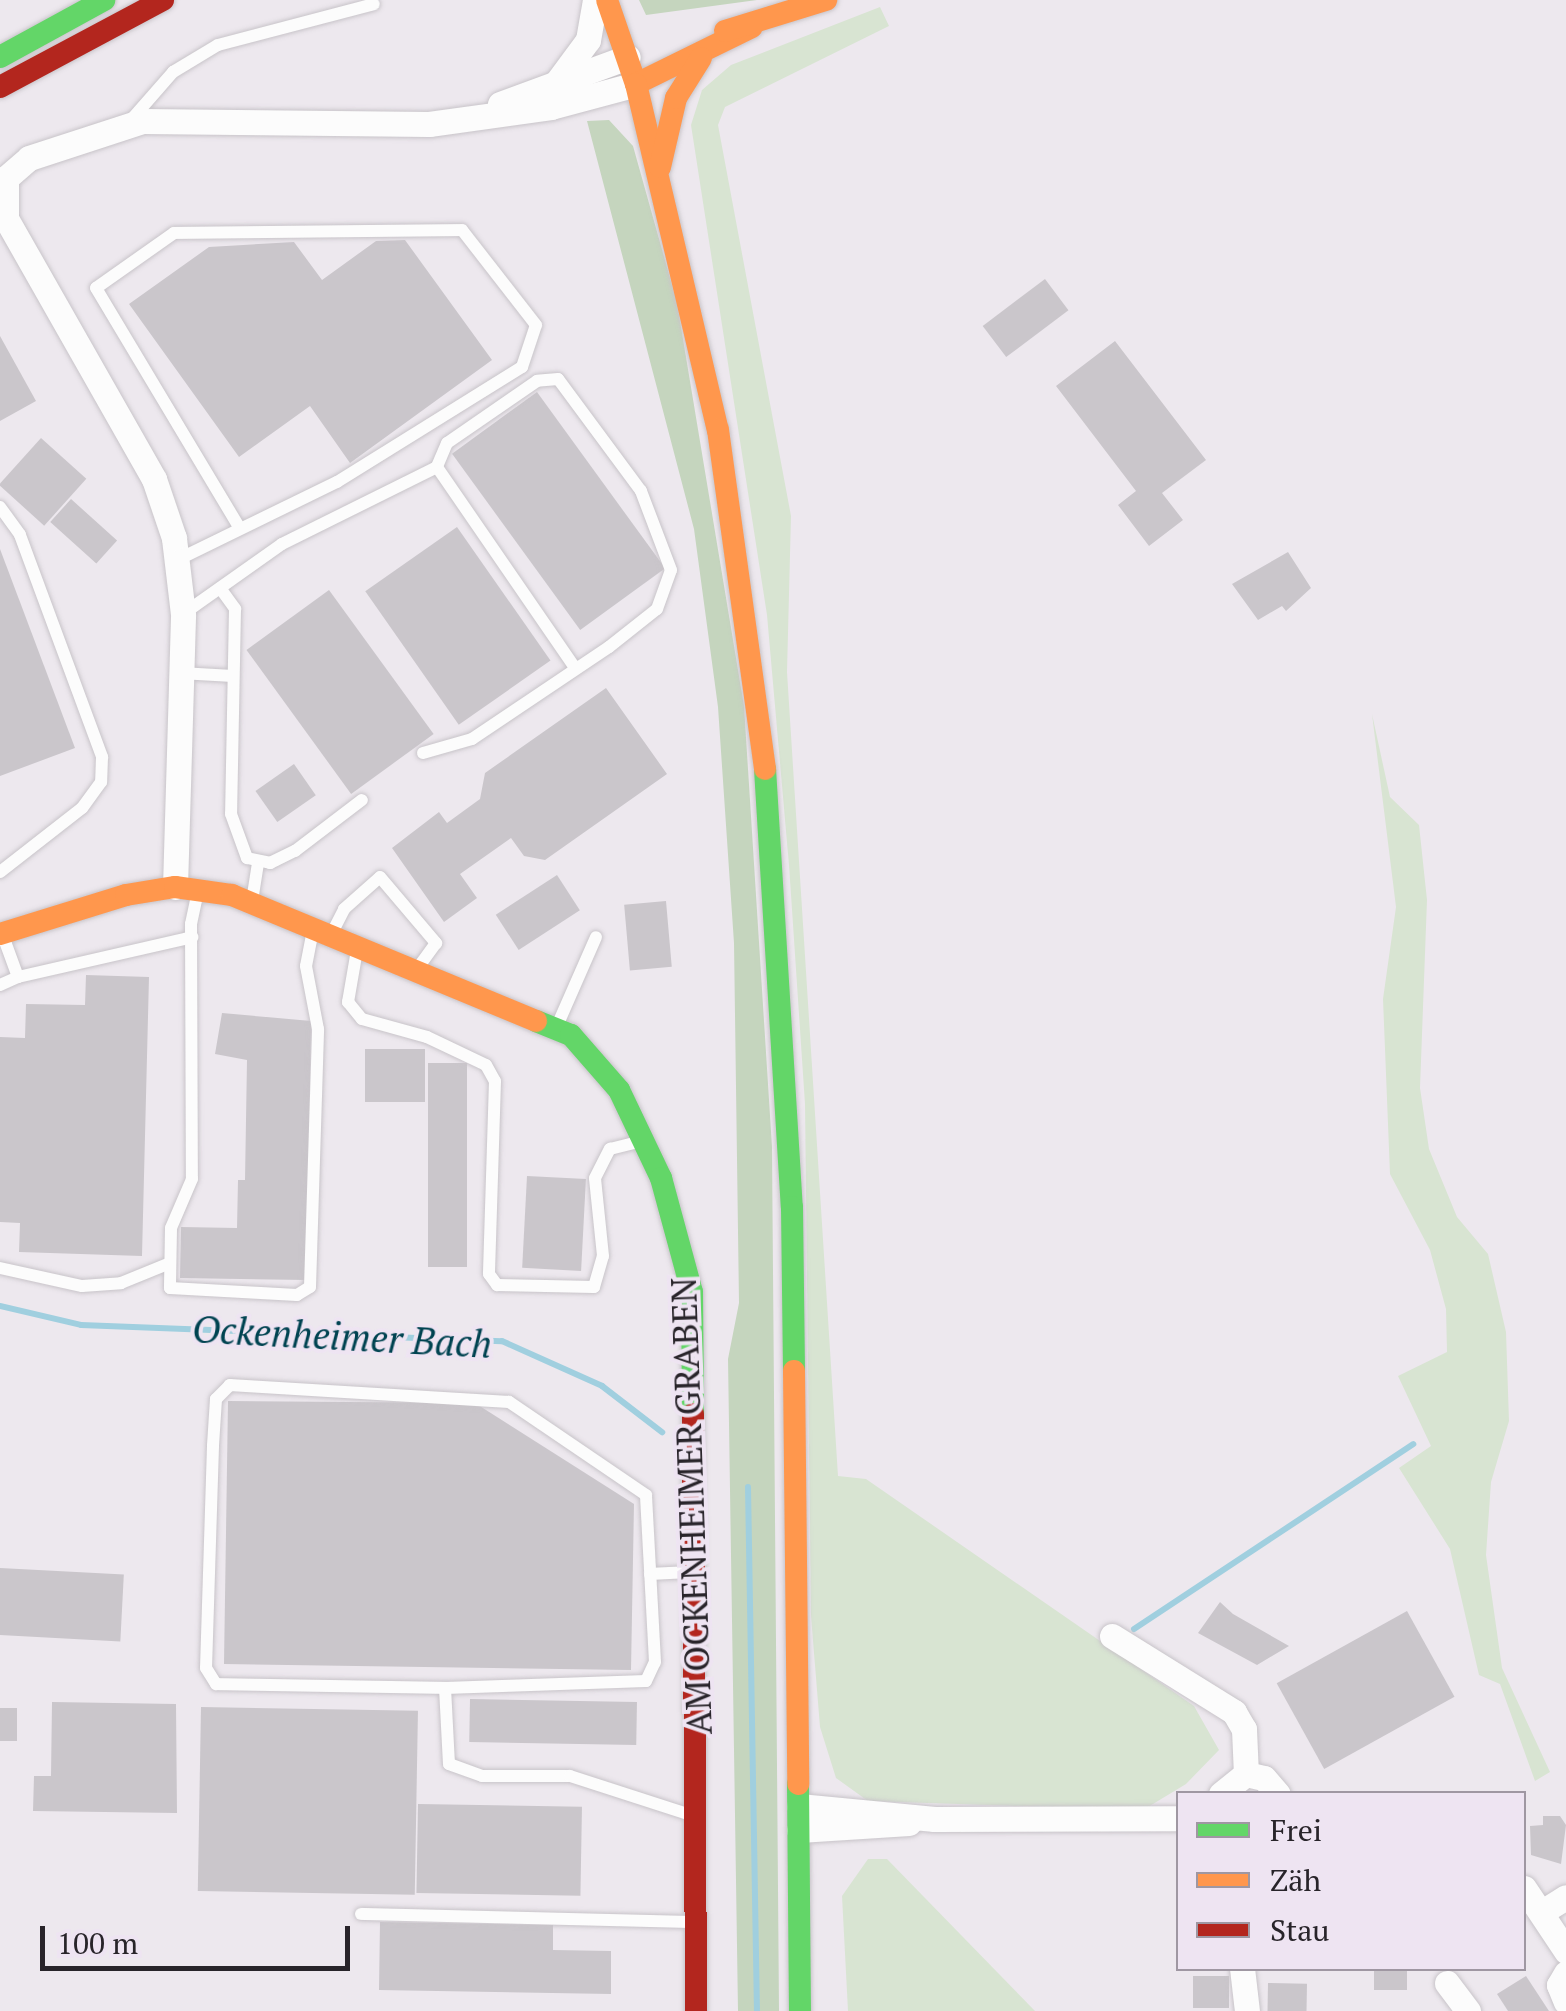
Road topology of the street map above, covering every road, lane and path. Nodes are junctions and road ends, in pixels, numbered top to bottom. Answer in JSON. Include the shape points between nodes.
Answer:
{"nodes":[{"id":1,"x":104,"y":0,"type":"edge"},
{"id":2,"x":163,"y":0,"type":"edge"},
{"id":3,"x":594,"y":0,"type":"edge"},
{"id":4,"x":607,"y":0,"type":"edge"},
{"id":5,"x":826,"y":0,"type":"edge"},
{"id":6,"x":374,"y":4,"type":"dead end"},
{"id":7,"x":752,"y":27,"type":"junction"},
{"id":8,"x":0,"y":57,"type":"edge"},
{"id":9,"x":628,"y":57,"type":"junction"},
{"id":10,"x":701,"y":58,"type":"junction"},
{"id":11,"x":557,"y":82,"type":"junction"},
{"id":12,"x":636,"y":84,"type":"junction"},
{"id":13,"x":4,"y":85,"type":"edge"},
{"id":14,"x":462,"y":118,"type":"junction"},
{"id":15,"x":126,"y":126,"type":"junction"},
{"id":16,"x":660,"y":167,"type":"junction"},
{"id":17,"x":1,"y":191,"type":"edge"},
{"id":18,"x":436,"y":467,"type":"junction"},
{"id":19,"x":0,"y":507,"type":"edge"},
{"id":20,"x":240,"y":527,"type":"junction"},
{"id":21,"x":178,"y":560,"type":"junction"},
{"id":22,"x":220,"y":588,"type":"junction"},
{"id":23,"x":183,"y":614,"type":"junction"},
{"id":24,"x":574,"y":666,"type":"junction"},
{"id":25,"x":179,"y":673,"type":"junction"},
{"id":26,"x":233,"y":676,"type":"junction"},
{"id":27,"x":423,"y":754,"type":"dead end"},
{"id":28,"x":362,"y":800,"type":"dead end"},
{"id":29,"x":258,"y":864,"type":"junction"},
{"id":30,"x":0,"y":872,"type":"edge"},
{"id":31,"x":187,"y":889,"type":"junction"},
{"id":32,"x":252,"y":902,"type":"junction"},
{"id":33,"x":322,"y":930,"type":"junction"},
{"id":34,"x":1,"y":934,"type":"edge"},
{"id":35,"x":192,"y":937,"type":"junction"},
{"id":36,"x":596,"y":937,"type":"dead end"},
{"id":37,"x":360,"y":944,"type":"junction"},
{"id":38,"x":418,"y":968,"type":"junction"},
{"id":39,"x":18,"y":977,"type":"junction"},
{"id":40,"x":0,"y":985,"type":"edge"},
{"id":41,"x":556,"y":1028,"type":"junction"},
{"id":42,"x":643,"y":1140,"type":"junction"},
{"id":43,"x":170,"y":1263,"type":"junction"},
{"id":44,"x":0,"y":1268,"type":"edge"},
{"id":45,"x":696,"y":1571,"type":"junction"},
{"id":46,"x":650,"y":1574,"type":"junction"},
{"id":47,"x":1112,"y":1636,"type":"dead end"},
{"id":48,"x":445,"y":1688,"type":"junction"},
{"id":49,"x":1246,"y":1774,"type":"junction"},
{"id":50,"x":1224,"y":1791,"type":"edge"},
{"id":51,"x":1275,"y":1791,"type":"edge"},
{"id":52,"x":698,"y":1816,"type":"junction"},
{"id":53,"x":799,"y":1818,"type":"junction"},
{"id":54,"x":1176,"y":1818,"type":"edge"},
{"id":55,"x":1526,"y":1891,"type":"edge"},
{"id":56,"x":1566,"y":1898,"type":"edge"},
{"id":57,"x":1542,"y":1912,"type":"junction"},
{"id":58,"x":361,"y":1914,"type":"dead end"},
{"id":59,"x":697,"y":1922,"type":"junction"},
{"id":60,"x":1566,"y":1951,"type":"edge"},
{"id":61,"x":1242,"y":1971,"type":"edge"},
{"id":62,"x":1566,"y":1973,"type":"edge"},
{"id":63,"x":1447,"y":1982,"type":"dead end"},
{"id":64,"x":1566,"y":2002,"type":"edge"},
{"id":65,"x":696,"y":2011,"type":"edge"},
{"id":66,"x":800,"y":2011,"type":"edge"},
{"id":67,"x":1246,"y":2011,"type":"edge"},
{"id":68,"x":1468,"y":2011,"type":"edge"}],
"edges":[{"from":1,"to":8,"type":"main road"},
{"from":2,"to":13,"type":"main road"},
{"from":3,"to":11,"type":"street","via":[[588,40]]},
{"from":4,"to":9,"type":"main road"},
{"from":5,"to":7,"type":"main road"},
{"from":6,"to":15,"type":"lane","via":[[218,45],[172,72]]},
{"from":7,"to":9,"type":"main road","via":[[675,39]]},
{"from":7,"to":10,"type":"main road"},
{"from":9,"to":11,"type":"street"},
{"from":9,"to":12,"type":"main road"},
{"from":10,"to":12,"type":"main road"},
{"from":10,"to":16,"type":"main road","via":[[676,98]]},
{"from":11,"to":14,"type":"street"},
{"from":12,"to":14,"type":"street","via":[[580,101]]},
{"from":12,"to":16,"type":"main road"},
{"from":14,"to":15,"type":"street","via":[[364,127],[183,117]]},
{"from":15,"to":17,"type":"street","via":[[22,161]]},
{"from":16,"to":53,"type":"main road","via":[[734,525],[770,826],[791,1190]]},
{"from":17,"to":21,"type":"street","via":[[6,218],[154,480]]},
{"from":18,"to":22,"type":"lane","via":[[282,544]]},
{"from":18,"to":24,"type":"lane"},
{"from":18,"to":24,"type":"lane","via":[[447,442],[548,378],[566,384],[603,431],[652,511],[670,584],[657,609]]},
{"from":19,"to":30,"type":"lane","via":[[20,535],[102,757],[101,782],[82,808]]},
{"from":20,"to":20,"type":"lane","via":[[337,482],[522,367],[536,325],[462,230],[174,233],[96,288]]},
{"from":20,"to":21,"type":"lane"},
{"from":21,"to":23,"type":"street"},
{"from":22,"to":23,"type":"lane"},
{"from":22,"to":26,"type":"lane","via":[[235,610]]},
{"from":23,"to":25,"type":"street"},
{"from":24,"to":27,"type":"lane","via":[[472,738]]},
{"from":25,"to":26,"type":"lane"},
{"from":25,"to":31,"type":"street"},
{"from":26,"to":29,"type":"lane","via":[[231,814],[238,844]]},
{"from":28,"to":29,"type":"lane","via":[[294,852]]},
{"from":29,"to":32,"type":"lane"},
{"from":31,"to":32,"type":"main road","name":"AM OCKENHEIMER GRABEN"},
{"from":31,"to":34,"type":"main road","name":"AM OCKENHEIMER GRABEN"},
{"from":31,"to":35,"type":"lane"},
{"from":32,"to":33,"type":"main road","name":"AM OCKENHEIMER GRABEN"},
{"from":33,"to":37,"type":"main road","name":"AM OCKENHEIMER GRABEN"},
{"from":33,"to":38,"type":"lane","via":[[380,876],[436,943]]},
{"from":33,"to":43,"type":"lane","via":[[306,966],[318,1029],[310,1286],[297,1294],[192,1292],[170,1288]]},
{"from":34,"to":39,"type":"lane"},
{"from":35,"to":39,"type":"lane"},
{"from":35,"to":43,"type":"lane","via":[[192,1179],[171,1228]]},
{"from":36,"to":41,"type":"lane"},
{"from":37,"to":38,"type":"main road","name":"AM OCKENHEIMER GRABEN"},
{"from":37,"to":42,"type":"lane","via":[[348,1002],[362,1020],[428,1038],[486,1065],[495,1081],[490,1274],[497,1285],[594,1287],[602,1256],[596,1178],[610,1149]]},
{"from":38,"to":41,"type":"main road","name":"AM OCKENHEIMER GRABEN"},
{"from":39,"to":40,"type":"lane"},
{"from":41,"to":42,"type":"main road","name":"AM OCKENHEIMER GRABEN","via":[[571,1035],[619,1090]]},
{"from":42,"to":45,"type":"main road","name":"AM OCKENHEIMER GRABEN","via":[[692,1292]]},
{"from":43,"to":44,"type":"lane","via":[[122,1282],[82,1286]]},
{"from":45,"to":46,"type":"lane"},
{"from":45,"to":52,"type":"main road","name":"AM OCKENHEIMER GRABEN"},
{"from":46,"to":48,"type":"lane","via":[[655,1662],[646,1680]]},
{"from":46,"to":48,"type":"lane","via":[[646,1495],[509,1402],[230,1385],[216,1399],[213,1446],[206,1668],[216,1684]]},
{"from":47,"to":49,"type":"street","via":[[1234,1712],[1244,1729]]},
{"from":48,"to":52,"type":"lane","via":[[449,1764],[482,1776],[570,1776]]},
{"from":49,"to":50,"type":"street"},
{"from":49,"to":51,"type":"street","via":[[1264,1778]]},
{"from":52,"to":59,"type":"main road","name":"AM OCKENHEIMER GRABEN"},
{"from":53,"to":54,"type":"street"},
{"from":53,"to":66,"type":"main road"},
{"from":55,"to":57,"type":"street"},
{"from":56,"to":57,"type":"street"},
{"from":57,"to":60,"type":"street"},
{"from":58,"to":59,"type":"lane"},
{"from":59,"to":65,"type":"main road","name":"AM OCKENHEIMER GRABEN"},
{"from":61,"to":67,"type":"street"},
{"from":62,"to":64,"type":"street","via":[[1559,1985]]},
{"from":63,"to":68,"type":"street"}]}
